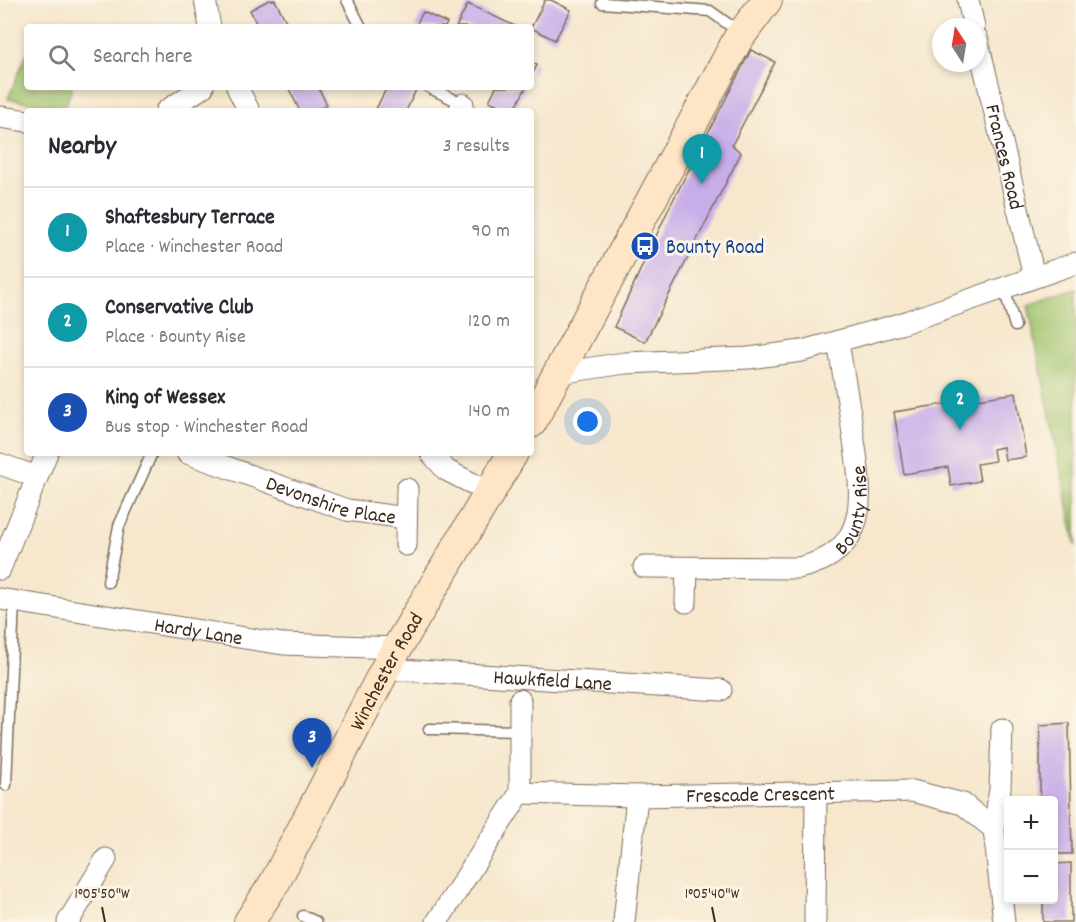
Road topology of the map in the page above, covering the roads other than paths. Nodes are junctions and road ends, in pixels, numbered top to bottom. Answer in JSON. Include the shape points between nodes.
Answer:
{"nodes":[{"id":1,"x":206,"y":0,"type":"edge"},
{"id":2,"x":347,"y":0,"type":"edge"},
{"id":3,"x":767,"y":0,"type":"edge"},
{"id":4,"x":968,"y":0,"type":"edge"},
{"id":5,"x":602,"y":3,"type":"dead end"},
{"id":6,"x":972,"y":18,"type":"edge"},
{"id":7,"x":210,"y":24,"type":"edge"},
{"id":8,"x":359,"y":24,"type":"edge"},
{"id":9,"x":745,"y":30,"type":"junction"},
{"id":10,"x":985,"y":72,"type":"edge"},
{"id":11,"x":198,"y":90,"type":"edge"},
{"id":12,"x":238,"y":90,"type":"edge"},
{"id":13,"x":433,"y":90,"type":"edge"},
{"id":14,"x":461,"y":107,"type":"edge"},
{"id":15,"x":170,"y":108,"type":"edge"},
{"id":16,"x":248,"y":108,"type":"edge"},
{"id":17,"x":0,"y":117,"type":"edge"},
{"id":18,"x":24,"y":121,"type":"edge"},
{"id":19,"x":1076,"y":263,"type":"edge"},
{"id":20,"x":1034,"y":276,"type":"junction"},
{"id":21,"x":1004,"y":288,"type":"junction"},
{"id":22,"x":1016,"y":326,"type":"dead end"},
{"id":23,"x":838,"y":342,"type":"junction"},
{"id":24,"x":559,"y":373,"type":"junction"},
{"id":25,"x":534,"y":418,"type":"edge"},
{"id":26,"x":46,"y":456,"type":"edge"},
{"id":27,"x":152,"y":456,"type":"edge"},
{"id":28,"x":195,"y":456,"type":"edge"},
{"id":29,"x":434,"y":456,"type":"edge"},
{"id":30,"x":511,"y":456,"type":"edge"},
{"id":31,"x":0,"y":464,"type":"edge"},
{"id":32,"x":37,"y":477,"type":"junction"},
{"id":33,"x":407,"y":489,"type":"dead end"},
{"id":34,"x":489,"y":492,"type":"junction"},
{"id":35,"x":406,"y":518,"type":"junction"},
{"id":36,"x":406,"y":545,"type":"dead end"},
{"id":37,"x":644,"y":567,"type":"dead end"},
{"id":38,"x":687,"y":568,"type":"junction"},
{"id":39,"x":0,"y":569,"type":"edge"},
{"id":40,"x":108,"y":582,"type":"dead end"},
{"id":41,"x":7,"y":601,"type":"edge"},
{"id":42,"x":686,"y":602,"type":"dead end"},
{"id":43,"x":391,"y":659,"type":"junction"},
{"id":44,"x":721,"y":690,"type":"dead end"},
{"id":45,"x":520,"y":700,"type":"dead end"},
{"id":46,"x":429,"y":729,"type":"dead end"},
{"id":47,"x":1002,"y":729,"type":"dead end"},
{"id":48,"x":520,"y":731,"type":"junction"},
{"id":49,"x":6,"y":785,"type":"dead end"},
{"id":50,"x":519,"y":793,"type":"junction"},
{"id":51,"x":816,"y":794,"type":"junction"},
{"id":52,"x":637,"y":796,"type":"junction"},
{"id":53,"x":994,"y":829,"type":"junction"},
{"id":54,"x":106,"y":859,"type":"dead end"},
{"id":55,"x":303,"y":916,"type":"dead end"},
{"id":56,"x":68,"y":922,"type":"edge"},
{"id":57,"x":249,"y":922,"type":"edge"},
{"id":58,"x":316,"y":922,"type":"edge"},
{"id":59,"x":437,"y":922,"type":"edge"},
{"id":60,"x":624,"y":922,"type":"edge"},
{"id":61,"x":815,"y":922,"type":"edge"},
{"id":62,"x":1004,"y":922,"type":"edge"}],
"edges":[{"from":1,"to":7,"type":"street"},
{"from":2,"to":8,"type":"lane"},
{"from":3,"to":9,"type":"street"},
{"from":4,"to":6,"type":"street"},
{"from":5,"to":9,"type":"lane","via":[[710,11]]},
{"from":9,"to":24,"type":"street"},
{"from":10,"to":20,"type":"street","name":"Frances Road"},
{"from":11,"to":15,"type":"street"},
{"from":12,"to":16,"type":"street"},
{"from":13,"to":14,"type":"lane"},
{"from":17,"to":18,"type":"street"},
{"from":19,"to":20,"type":"street"},
{"from":20,"to":21,"type":"street"},
{"from":21,"to":22,"type":"lane"},
{"from":21,"to":23,"type":"street"},
{"from":23,"to":24,"type":"street","via":[[749,358],[625,363]]},
{"from":23,"to":38,"type":"street","name":"Bounty Rise","via":[[861,497],[858,519],[843,546],[815,565],[798,568]]},
{"from":24,"to":25,"type":"street"},
{"from":26,"to":32,"type":"street"},
{"from":27,"to":40,"type":"lane","via":[[119,526]]},
{"from":28,"to":35,"type":"street","name":"Devonshire Place","via":[[347,510]]},
{"from":29,"to":34,"type":"street","via":[[446,470]]},
{"from":30,"to":34,"type":"street","name":"Winchester Road"},
{"from":31,"to":32,"type":"street"},
{"from":32,"to":39,"type":"street"},
{"from":33,"to":35,"type":"street","name":"Devonshire Place"},
{"from":34,"to":43,"type":"street","name":"Winchester Road"},
{"from":35,"to":36,"type":"street","name":"Devonshire Place"},
{"from":37,"to":38,"type":"street","name":"Bounty Rise"},
{"from":38,"to":42,"type":"street"},
{"from":41,"to":43,"type":"street","name":"Hardy Lane"},
{"from":41,"to":49,"type":"lane"},
{"from":43,"to":44,"type":"street","name":"Hawkfield Lane"},
{"from":43,"to":57,"type":"street","name":"Winchester Road","via":[[275,882]]},
{"from":45,"to":48,"type":"street"},
{"from":46,"to":48,"type":"lane"},
{"from":47,"to":53,"type":"street"},
{"from":48,"to":50,"type":"street"},
{"from":50,"to":52,"type":"street","name":"Frescade Crescent"},
{"from":50,"to":59,"type":"street"},
{"from":51,"to":52,"type":"street","name":"Frescade Crescent"},
{"from":51,"to":53,"type":"street","name":"Frescade Crescent","via":[[912,791],[963,804]]},
{"from":51,"to":61,"type":"street"},
{"from":52,"to":60,"type":"street"},
{"from":53,"to":62,"type":"street"},
{"from":54,"to":56,"type":"street"},
{"from":55,"to":58,"type":"lane"}]}
